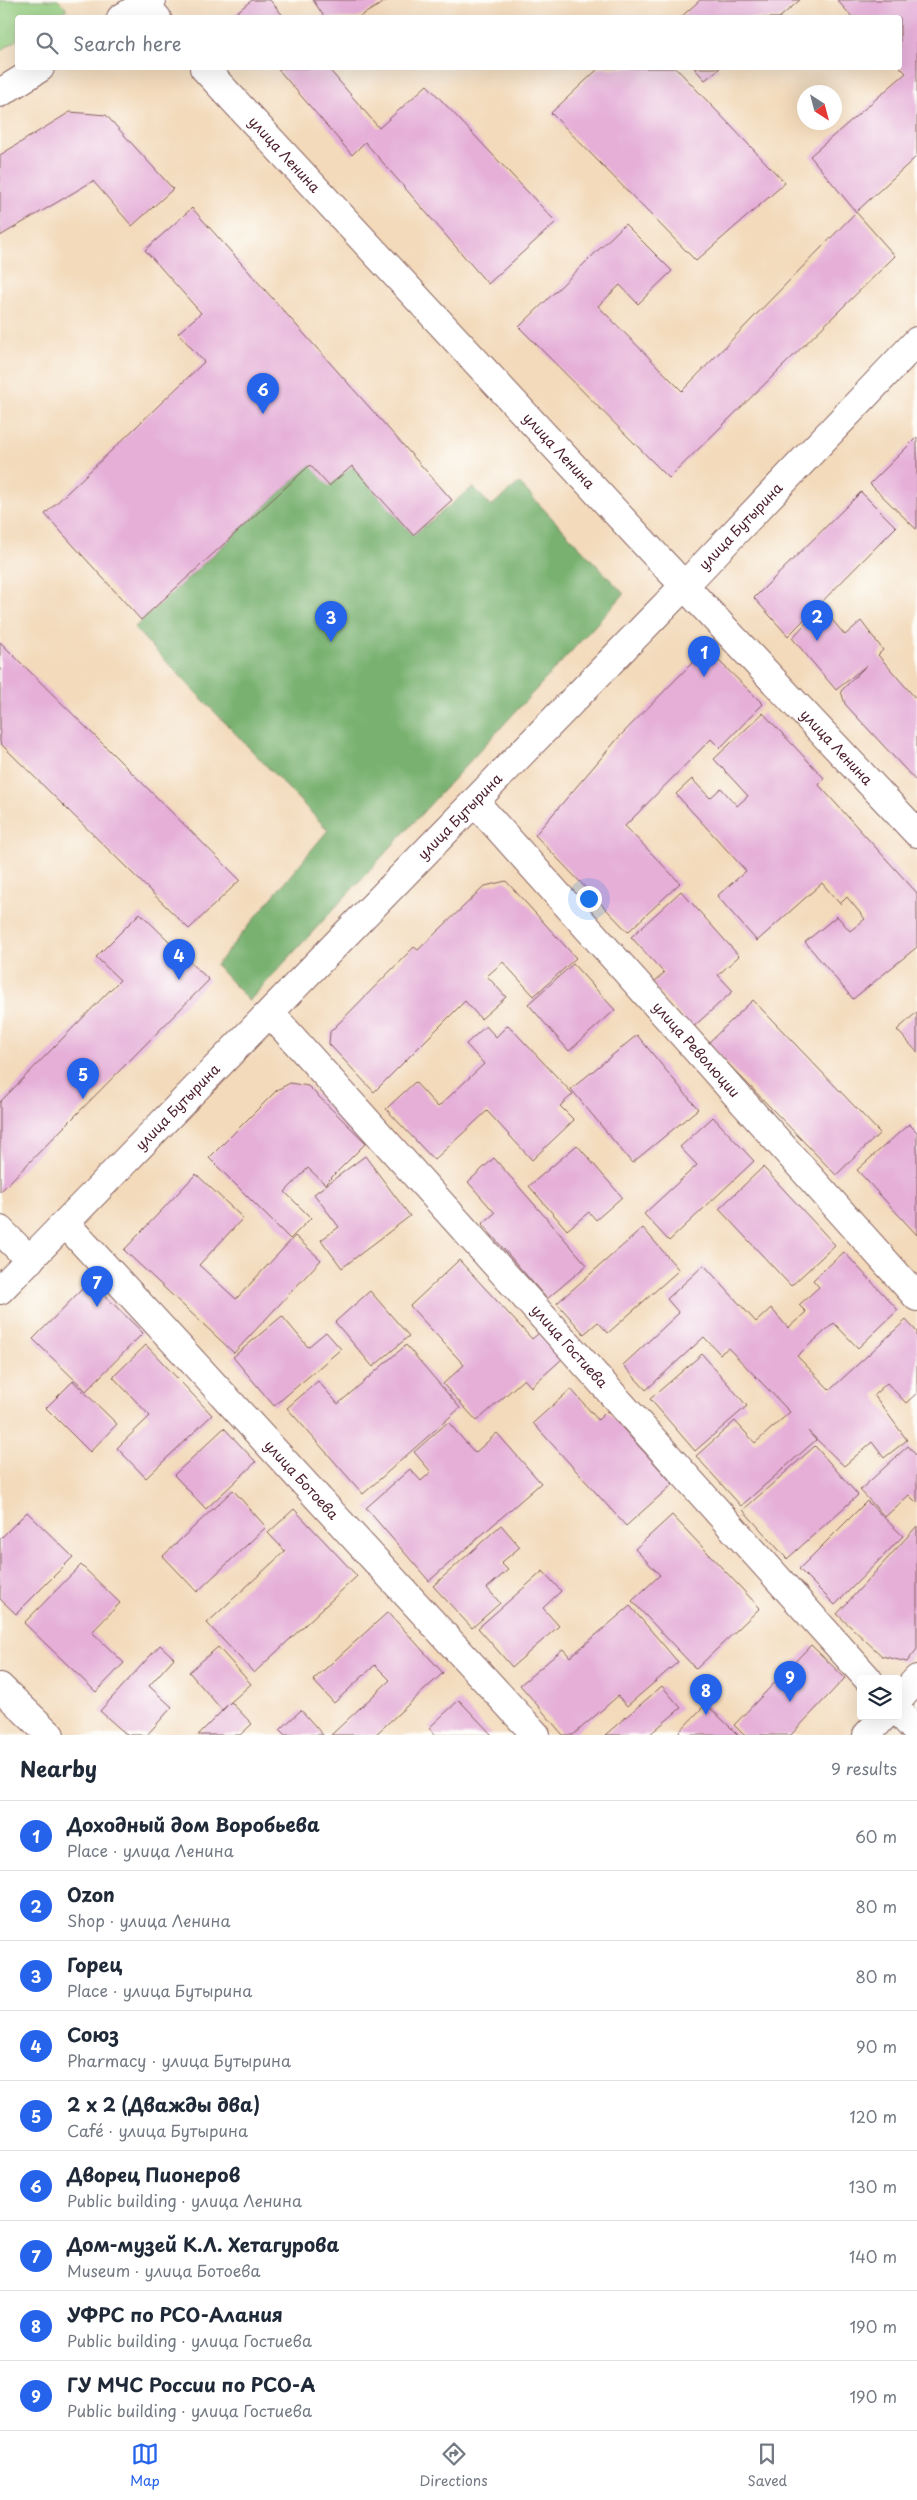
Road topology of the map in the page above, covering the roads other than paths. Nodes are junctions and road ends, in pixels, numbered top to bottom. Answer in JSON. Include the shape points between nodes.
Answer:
{"nodes":[{"id":1,"x":37,"y":70,"type":"edge"},
{"id":2,"x":206,"y":70,"type":"edge"},
{"id":3,"x":0,"y":93,"type":"edge"},
{"id":4,"x":917,"y":341,"type":"edge"},
{"id":5,"x":685,"y":586,"type":"junction"},
{"id":6,"x":476,"y":802,"type":"junction"},
{"id":7,"x":917,"y":832,"type":"edge"},
{"id":8,"x":270,"y":1013,"type":"junction"},
{"id":9,"x":66,"y":1223,"type":"junction"},
{"id":10,"x":0,"y":1230,"type":"edge"},
{"id":11,"x":30,"y":1260,"type":"junction"},
{"id":12,"x":0,"y":1290,"type":"edge"},
{"id":13,"x":917,"y":1297,"type":"edge"},
{"id":14,"x":864,"y":1675,"type":"edge"},
{"id":15,"x":917,"y":1679,"type":"edge"},
{"id":16,"x":0,"y":1688,"type":"edge"},
{"id":17,"x":902,"y":1696,"type":"edge"},
{"id":18,"x":902,"y":1716,"type":"edge"},
{"id":19,"x":880,"y":1720,"type":"edge"},
{"id":20,"x":917,"y":1732,"type":"edge"},
{"id":21,"x":50,"y":1735,"type":"edge"},
{"id":22,"x":536,"y":1735,"type":"edge"},
{"id":23,"x":867,"y":1735,"type":"edge"}],
"edges":[{"from":1,"to":3,"type":"street"},
{"from":2,"to":5,"type":"street","name":"улица Ленина"},
{"from":4,"to":5,"type":"street","name":"улица Бутырина"},
{"from":5,"to":6,"type":"street","name":"улица Бутырина"},
{"from":5,"to":7,"type":"street","name":"улица Ленина"},
{"from":6,"to":8,"type":"street","name":"улица Бутырина"},
{"from":6,"to":13,"type":"street","name":"улица Революции"},
{"from":8,"to":9,"type":"street","name":"улица Бутырина"},
{"from":8,"to":14,"type":"street","name":"улица Гостиева"},
{"from":9,"to":11,"type":"street","name":"улица Бутырина"},
{"from":9,"to":22,"type":"street","name":"улица Ботоева"},
{"from":10,"to":11,"type":"street"},
{"from":11,"to":12,"type":"street","name":"улица Бутырина"},
{"from":15,"to":17,"type":"street"},
{"from":16,"to":21,"type":"street"},
{"from":18,"to":20,"type":"street"},
{"from":19,"to":23,"type":"street"}]}
